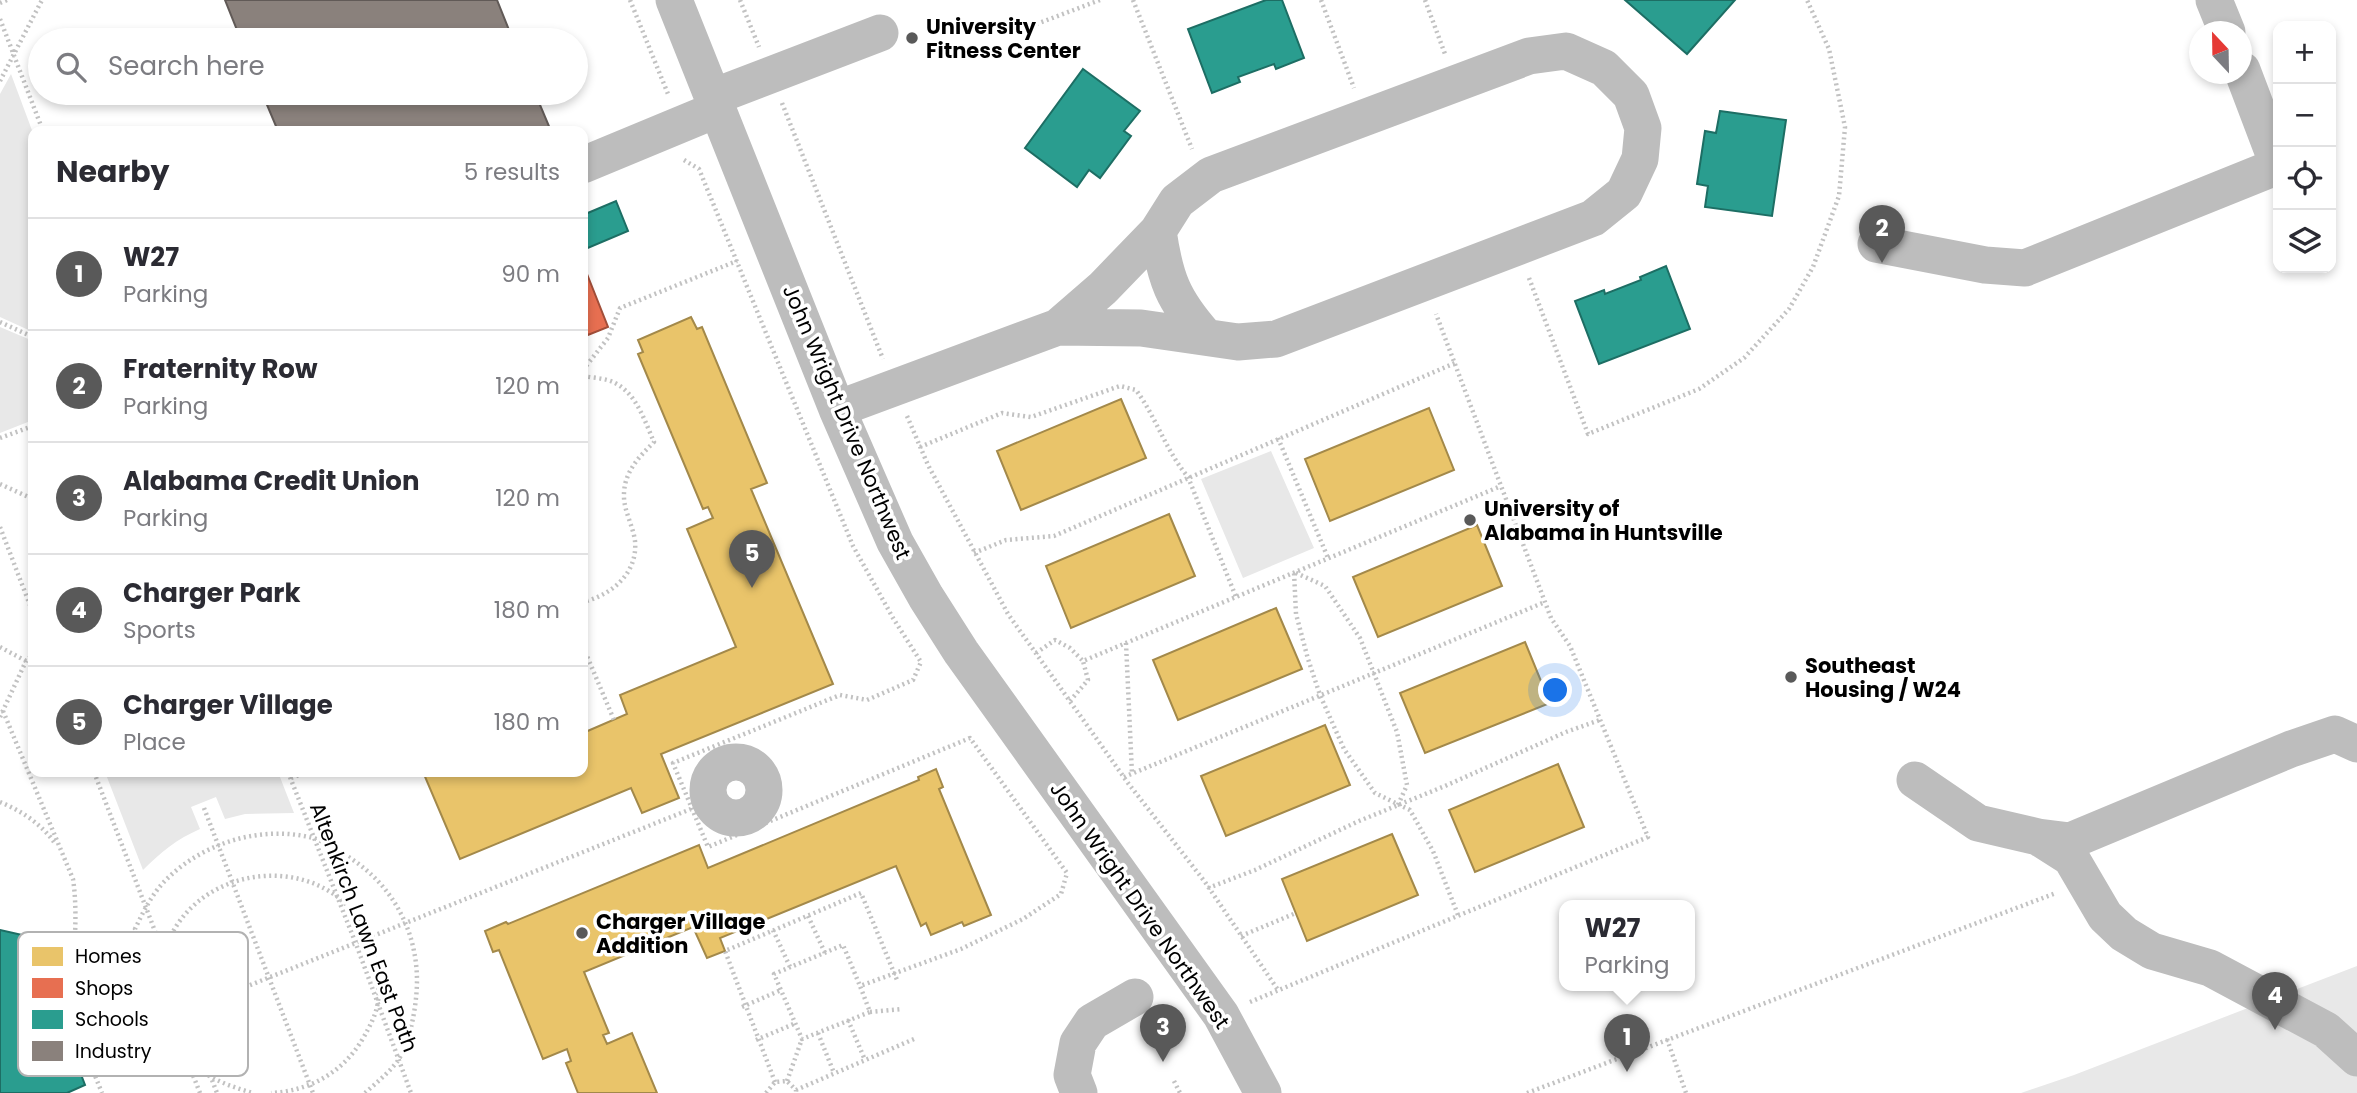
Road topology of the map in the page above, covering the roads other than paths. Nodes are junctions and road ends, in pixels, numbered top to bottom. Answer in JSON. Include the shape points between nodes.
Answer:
{"nodes":[{"id":1,"x":674,"y":0,"type":"edge"},
{"id":2,"x":2214,"y":0,"type":"edge"},
{"id":3,"x":2223,"y":21,"type":"edge"},
{"id":4,"x":880,"y":33,"type":"dead end"},
{"id":5,"x":2247,"y":84,"type":"edge"},
{"id":6,"x":715,"y":103,"type":"junction"},
{"id":7,"x":2273,"y":152,"type":"edge"},
{"id":8,"x":588,"y":163,"type":"edge"},
{"id":9,"x":2273,"y":167,"type":"edge"},
{"id":10,"x":1158,"y":231,"type":"junction"},
{"id":11,"x":1876,"y":244,"type":"dead end"},
{"id":12,"x":1058,"y":327,"type":"junction"},
{"id":13,"x":1205,"y":336,"type":"junction"},
{"id":14,"x":837,"y":409,"type":"junction"},
{"id":15,"x":2357,"y":744,"type":"edge"},
{"id":16,"x":1915,"y":780,"type":"dead end"},
{"id":17,"x":2038,"y":837,"type":"junction"},
{"id":18,"x":1135,"y":998,"type":"dead end"},
{"id":19,"x":2357,"y":1058,"type":"edge"},
{"id":20,"x":1079,"y":1093,"type":"edge"},
{"id":21,"x":1263,"y":1093,"type":"edge"}],
"edges":[{"from":1,"to":6,"type":"street","name":"John Wright Drive Northwest"},
{"from":2,"to":3,"type":"street"},
{"from":4,"to":6,"type":"street","via":[[770,75]]},
{"from":5,"to":7,"type":"street"},
{"from":6,"to":8,"type":"street","via":[[681,142],[624,148]]},
{"from":6,"to":14,"type":"street","name":"John Wright Drive Northwest"},
{"from":9,"to":11,"type":"street","via":[[2025,268]]},
{"from":10,"to":12,"type":"street"},
{"from":10,"to":13,"type":"street","via":[[1163,266],[1182,309]]},
{"from":10,"to":13,"type":"street","via":[[1177,201],[1211,175],[1529,56],[1566,51],[1604,68],[1631,95],[1643,128],[1640,159],[1624,193],[1592,218],[1276,339],[1238,342]]},
{"from":12,"to":13,"type":"street","via":[[1141,327]]},
{"from":12,"to":14,"type":"street"},
{"from":14,"to":21,"type":"street","name":"John Wright Drive Northwest","via":[[895,542],[926,597],[1032,754],[1221,1015]]},
{"from":15,"to":17,"type":"street","via":[[2335,734],[2070,841]]},
{"from":16,"to":17,"type":"street","via":[[1979,823]]},
{"from":17,"to":19,"type":"street","via":[[2071,858],[2105,916],[2124,934],[2152,951],[2210,968],[2326,1030]]},
{"from":18,"to":20,"type":"street","via":[[1092,1022],[1078,1043],[1072,1075]]}]}
